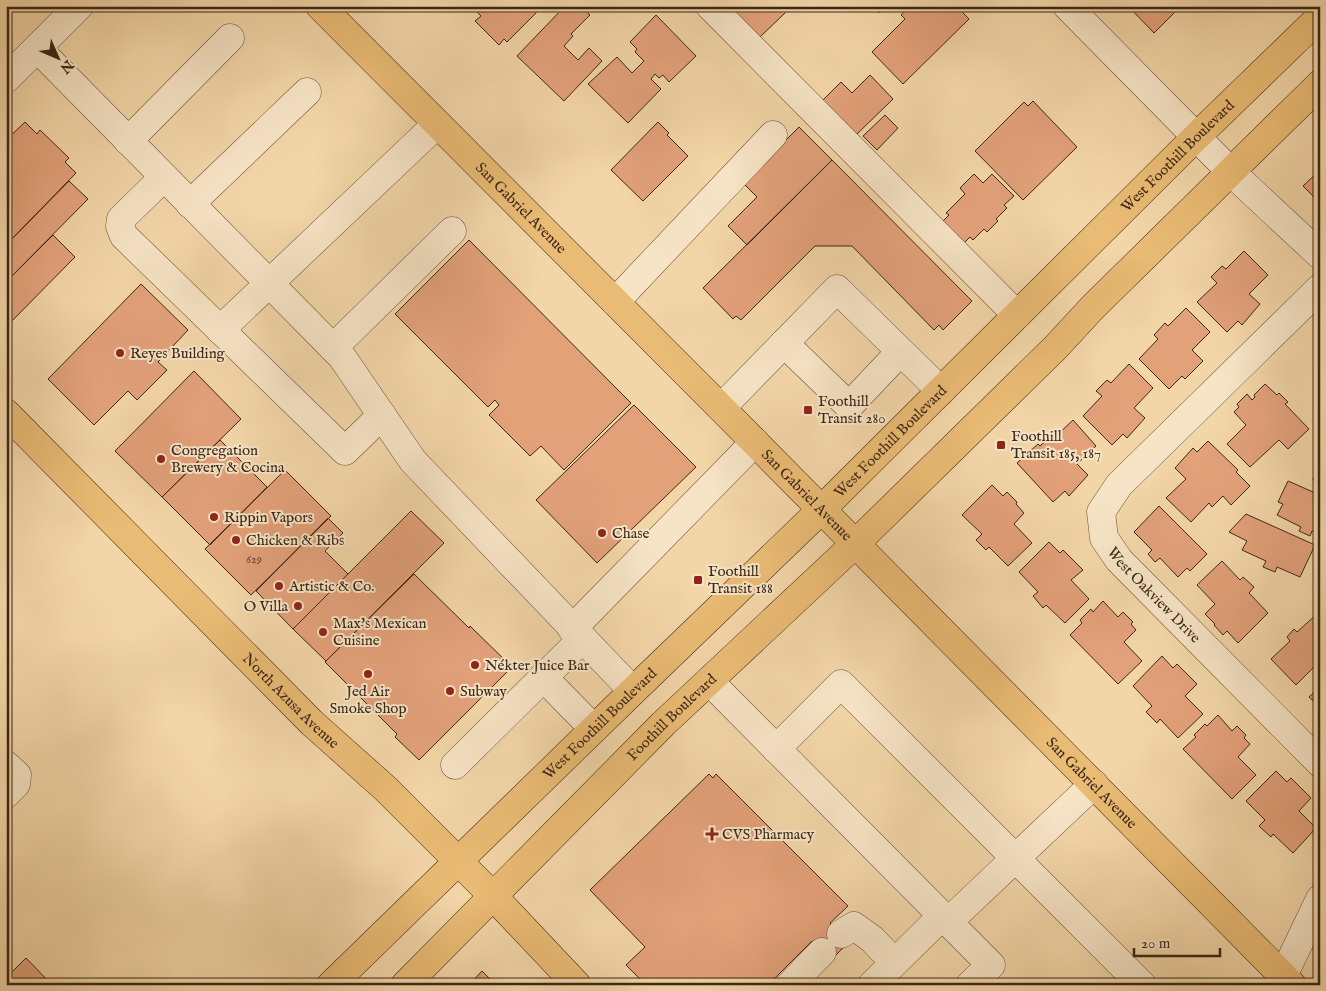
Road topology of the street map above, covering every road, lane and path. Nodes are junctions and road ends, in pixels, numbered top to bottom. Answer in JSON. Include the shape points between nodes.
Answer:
{"nodes":[{"id":1,"x":79,"y":6,"type":"edge"},
{"id":2,"x":320,"y":6,"type":"edge"},
{"id":3,"x":710,"y":6,"type":"edge"},
{"id":4,"x":1067,"y":6,"type":"edge"},
{"id":5,"x":1320,"y":18,"type":"edge"},
{"id":6,"x":230,"y":38,"type":"dead end"},
{"id":7,"x":17,"y":61,"type":"edge"},
{"id":8,"x":1320,"y":84,"type":"edge"},
{"id":9,"x":307,"y":92,"type":"dead end"},
{"id":10,"x":437,"y":124,"type":"junction"},
{"id":11,"x":773,"y":135,"type":"dead end"},
{"id":12,"x":1196,"y":137,"type":"junction"},
{"id":13,"x":128,"y":141,"type":"junction"},
{"id":14,"x":1230,"y":172,"type":"junction"},
{"id":15,"x":164,"y":177,"type":"junction"},
{"id":16,"x":190,"y":204,"type":"junction"},
{"id":17,"x":452,"y":231,"type":"dead end"},
{"id":18,"x":1320,"y":254,"type":"edge"},
{"id":19,"x":269,"y":283,"type":"junction"},
{"id":20,"x":1320,"y":288,"type":"edge"},
{"id":21,"x":615,"y":302,"type":"junction"},
{"id":22,"x":1017,"y":315,"type":"junction"},
{"id":23,"x":220,"y":330,"type":"junction"},
{"id":24,"x":784,"y":343,"type":"junction"},
{"id":25,"x":333,"y":348,"type":"junction"},
{"id":26,"x":900,"y":352,"type":"junction"},
{"id":27,"x":941,"y":391,"type":"junction"},
{"id":28,"x":721,"y":408,"type":"junction"},
{"id":29,"x":6,"y":413,"type":"edge"},
{"id":30,"x":382,"y":415,"type":"junction"},
{"id":31,"x":754,"y":442,"type":"junction"},
{"id":32,"x":821,"y":510,"type":"junction"},
{"id":33,"x":855,"y":544,"type":"junction"},
{"id":34,"x":577,"y":634,"type":"junction"},
{"id":35,"x":543,"y":677,"type":"junction"},
{"id":36,"x":709,"y":681,"type":"junction"},
{"id":37,"x":633,"y":691,"type":"junction"},
{"id":38,"x":594,"y":729,"type":"junction"},
{"id":39,"x":776,"y":749,"type":"junction"},
{"id":40,"x":1320,"y":763,"type":"edge"},
{"id":41,"x":6,"y":765,"type":"edge"},
{"id":42,"x":455,"y":765,"type":"dead end"},
{"id":43,"x":1094,"y":784,"type":"junction"},
{"id":44,"x":6,"y":794,"type":"edge"},
{"id":45,"x":1015,"y":859,"type":"junction"},
{"id":46,"x":457,"y":861,"type":"junction"},
{"id":47,"x":492,"y":895,"type":"junction"},
{"id":48,"x":1320,"y":899,"type":"edge"},
{"id":49,"x":945,"y":919,"type":"junction"},
{"id":50,"x":894,"y":962,"type":"junction"},
{"id":51,"x":1288,"y":980,"type":"edge"},
{"id":52,"x":331,"y":985,"type":"edge"},
{"id":53,"x":405,"y":985,"type":"edge"},
{"id":54,"x":577,"y":985,"type":"edge"},
{"id":55,"x":790,"y":985,"type":"edge"},
{"id":56,"x":872,"y":985,"type":"edge"},
{"id":57,"x":970,"y":985,"type":"edge"},
{"id":58,"x":1142,"y":985,"type":"edge"}],
"edges":[{"from":1,"to":7,"type":"street"},
{"from":2,"to":10,"type":"main road","name":"San Gabriel Avenue"},
{"from":3,"to":22,"type":"street"},
{"from":4,"to":12,"type":"street"},
{"from":5,"to":12,"type":"main road","name":"West Foothill Boulevard"},
{"from":6,"to":13,"type":"street"},
{"from":7,"to":13,"type":"street"},
{"from":8,"to":14,"type":"main road"},
{"from":9,"to":16,"type":"street"},
{"from":10,"to":19,"type":"street"},
{"from":10,"to":21,"type":"main road","name":"San Gabriel Avenue"},
{"from":11,"to":21,"type":"street"},
{"from":12,"to":14,"type":"street"},
{"from":12,"to":22,"type":"main road","name":"West Foothill Boulevard"},
{"from":13,"to":15,"type":"street"},
{"from":14,"to":18,"type":"street"},
{"from":14,"to":33,"type":"main road"},
{"from":15,"to":16,"type":"street"},
{"from":15,"to":23,"type":"street","via":[[121,219],[120,226],[124,236]]},
{"from":16,"to":19,"type":"street"},
{"from":17,"to":25,"type":"street"},
{"from":19,"to":23,"type":"street"},
{"from":19,"to":25,"type":"street"},
{"from":20,"to":40,"type":"street","name":"West Oakview Drive","via":[[1119,485],[1101,512],[1104,538],[1119,560]]},
{"from":21,"to":28,"type":"main road","name":"San Gabriel Avenue"},
{"from":22,"to":27,"type":"main road","name":"West Foothill Boulevard"},
{"from":23,"to":30,"type":"street","via":[[345,451]]},
{"from":24,"to":26,"type":"street","via":[[837,289]]},
{"from":24,"to":26,"type":"street","via":[[849,406]]},
{"from":24,"to":28,"type":"street"},
{"from":25,"to":30,"type":"street"},
{"from":26,"to":27,"type":"street"},
{"from":27,"to":32,"type":"main road","name":"West Foothill Boulevard"},
{"from":28,"to":31,"type":"main road","name":"San Gabriel Avenue"},
{"from":29,"to":46,"type":"main road","name":"North Azusa Avenue","via":[[312,723],[386,789]]},
{"from":30,"to":34,"type":"street","via":[[413,461]]},
{"from":31,"to":32,"type":"main road","name":"San Gabriel Avenue"},
{"from":31,"to":34,"type":"street"},
{"from":32,"to":33,"type":"main road","name":"San Gabriel Avenue"},
{"from":32,"to":37,"type":"main road","name":"West Foothill Boulevard"},
{"from":33,"to":36,"type":"main road","name":"Foothill Boulevard"},
{"from":33,"to":43,"type":"main road","name":"San Gabriel Avenue"},
{"from":34,"to":35,"type":"street"},
{"from":34,"to":37,"type":"street"},
{"from":35,"to":38,"type":"street"},
{"from":35,"to":42,"type":"street"},
{"from":36,"to":39,"type":"street"},
{"from":36,"to":47,"type":"main road","name":"Foothill Boulevard"},
{"from":37,"to":38,"type":"main road","name":"West Foothill Boulevard"},
{"from":38,"to":46,"type":"main road","name":"West Foothill Boulevard"},
{"from":39,"to":45,"type":"street","via":[[841,684]]},
{"from":39,"to":49,"type":"street"},
{"from":41,"to":44,"type":"street","via":[[17,775],[16,784]]},
{"from":43,"to":45,"type":"street"},
{"from":43,"to":51,"type":"main road","name":"San Gabriel Avenue"},
{"from":45,"to":49,"type":"street"},
{"from":45,"to":58,"type":"street"},
{"from":46,"to":47,"type":"main road","name":"North Azusa Avenue"},
{"from":46,"to":52,"type":"main road","name":"West Foothill Boulevard"},
{"from":47,"to":53,"type":"main road","name":"Foothill Boulevard"},
{"from":47,"to":54,"type":"main road","name":"North Azusa Avenue"},
{"from":48,"to":51,"type":"street"},
{"from":49,"to":50,"type":"street"},
{"from":49,"to":57,"type":"street","via":[[991,965]]},
{"from":50,"to":55,"type":"street","via":[[854,926]]},
{"from":50,"to":56,"type":"street"}]}
